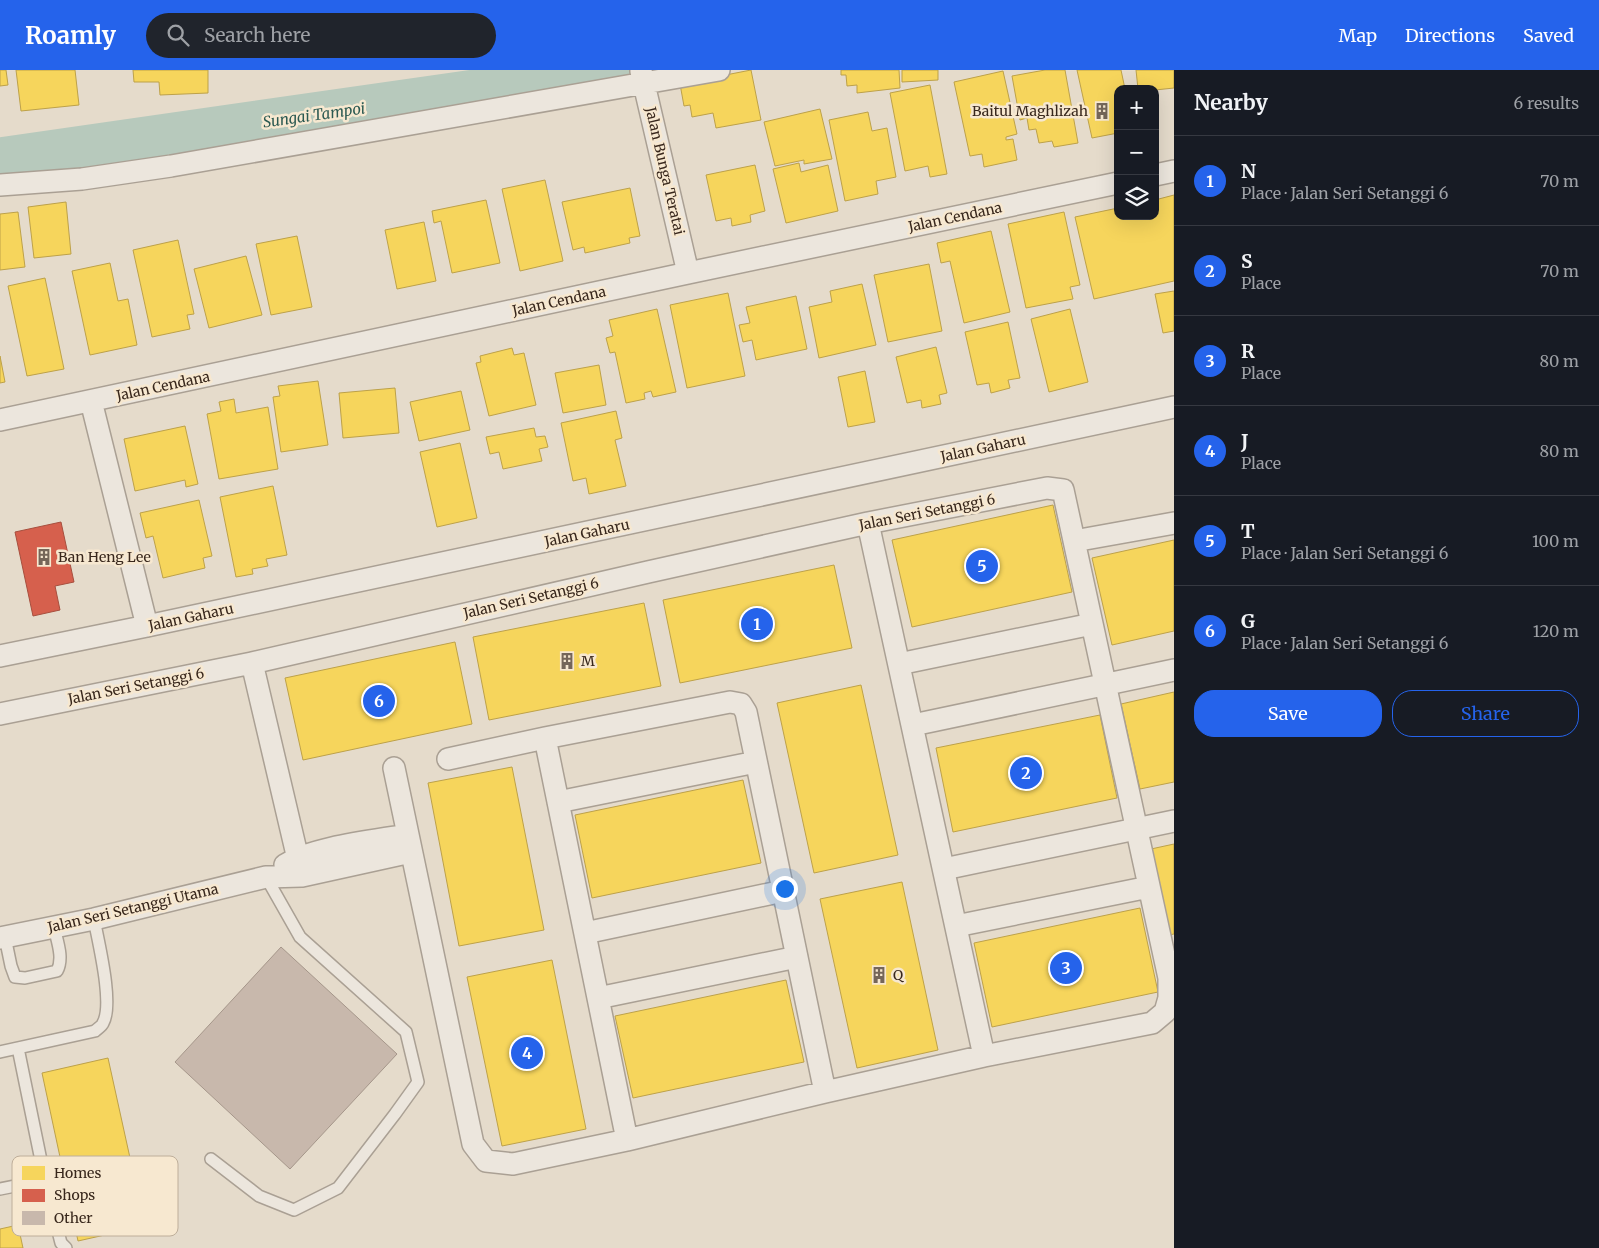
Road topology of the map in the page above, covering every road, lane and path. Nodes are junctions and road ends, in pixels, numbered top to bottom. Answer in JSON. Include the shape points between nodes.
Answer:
{"nodes":[{"id":1,"x":720,"y":70,"type":"edge"},
{"id":2,"x":643,"y":77,"type":"edge"},
{"id":3,"x":1174,"y":172,"type":"edge"},
{"id":4,"x":1159,"y":174,"type":"edge"},
{"id":5,"x":1114,"y":184,"type":"edge"},
{"id":6,"x":0,"y":185,"type":"edge"},
{"id":7,"x":688,"y":273,"type":"junction"},
{"id":8,"x":91,"y":402,"type":"junction"},
{"id":9,"x":1174,"y":407,"type":"edge"},
{"id":10,"x":0,"y":420,"type":"edge"},
{"id":11,"x":868,"y":523,"type":"junction"},
{"id":12,"x":1174,"y":523,"type":"edge"},
{"id":13,"x":1074,"y":541,"type":"junction"},
{"id":14,"x":1092,"y":624,"type":"junction"},
{"id":15,"x":147,"y":626,"type":"junction"},
{"id":16,"x":0,"y":656,"type":"edge"},
{"id":17,"x":252,"y":663,"type":"junction"},
{"id":18,"x":899,"y":664,"type":"junction"},
{"id":19,"x":1174,"y":670,"type":"edge"},
{"id":20,"x":1105,"y":684,"type":"junction"},
{"id":21,"x":0,"y":714,"type":"edge"},
{"id":22,"x":912,"y":726,"type":"junction"},
{"id":23,"x":545,"y":738,"type":"junction"},
{"id":24,"x":448,"y":759,"type":"dead end"},
{"id":25,"x":756,"y":762,"type":"junction"},
{"id":26,"x":394,"y":768,"type":"dead end"},
{"id":27,"x":558,"y":802,"type":"junction"},
{"id":28,"x":1174,"y":822,"type":"edge"},
{"id":29,"x":1137,"y":830,"type":"junction"},
{"id":30,"x":409,"y":843,"type":"junction"},
{"id":31,"x":300,"y":867,"type":"junction"},
{"id":32,"x":944,"y":869,"type":"junction"},
{"id":33,"x":266,"y":877,"type":"junction"},
{"id":34,"x":1149,"y":887,"type":"junction"},
{"id":35,"x":783,"y":892,"type":"junction"},
{"id":36,"x":94,"y":919,"type":"junction"},
{"id":37,"x":956,"y":926,"type":"junction"},
{"id":38,"x":54,"y":927,"type":"junction"},
{"id":39,"x":585,"y":933,"type":"junction"},
{"id":40,"x":2,"y":938,"type":"edge"},
{"id":41,"x":797,"y":957,"type":"junction"},
{"id":42,"x":1171,"y":977,"type":"edge"},
{"id":43,"x":598,"y":998,"type":"junction"},
{"id":44,"x":18,"y":1048,"type":"junction"},
{"id":45,"x":0,"y":1052,"type":"edge"},
{"id":46,"x":984,"y":1056,"type":"junction"},
{"id":47,"x":825,"y":1092,"type":"junction"},
{"id":48,"x":627,"y":1140,"type":"junction"},
{"id":49,"x":39,"y":1156,"type":"edge"},
{"id":50,"x":211,"y":1159,"type":"dead end"},
{"id":51,"x":59,"y":1236,"type":"edge"},
{"id":52,"x":66,"y":1248,"type":"edge"}],
"edges":[{"from":1,"to":2,"type":"street"},
{"from":2,"to":6,"type":"street","via":[[171,166],[82,179]]},
{"from":2,"to":7,"type":"street","name":"Jalan Bunga Teratai"},
{"from":3,"to":4,"type":"street"},
{"from":5,"to":7,"type":"street","name":"Jalan Cendana"},
{"from":7,"to":8,"type":"street","name":"Jalan Cendana"},
{"from":8,"to":10,"type":"street","name":"Jalan Cendana"},
{"from":8,"to":15,"type":"street"},
{"from":9,"to":15,"type":"street","name":"Jalan Gaharu"},
{"from":11,"to":13,"type":"street","name":"Jalan Seri Setanggi 6","via":[[1047,488],[1063,490]]},
{"from":11,"to":17,"type":"street","name":"Jalan Seri Setanggi 6"},
{"from":11,"to":18,"type":"street"},
{"from":12,"to":13,"type":"street"},
{"from":13,"to":14,"type":"street"},
{"from":14,"to":18,"type":"street"},
{"from":14,"to":20,"type":"street"},
{"from":15,"to":16,"type":"street","name":"Jalan Gaharu"},
{"from":17,"to":21,"type":"street","name":"Jalan Seri Setanggi 6"},
{"from":17,"to":31,"type":"street"},
{"from":18,"to":22,"type":"street"},
{"from":19,"to":20,"type":"street"},
{"from":20,"to":22,"type":"street"},
{"from":20,"to":29,"type":"street"},
{"from":22,"to":32,"type":"street"},
{"from":23,"to":24,"type":"street"},
{"from":23,"to":25,"type":"street","via":[[730,702],[741,704],[746,712]]},
{"from":23,"to":27,"type":"street"},
{"from":25,"to":27,"type":"street"},
{"from":25,"to":35,"type":"street"},
{"from":26,"to":30,"type":"street"},
{"from":27,"to":39,"type":"street"},
{"from":28,"to":29,"type":"street"},
{"from":29,"to":32,"type":"street"},
{"from":29,"to":34,"type":"street"},
{"from":30,"to":31,"type":"street","name":"Jalan Seri Setanggi Utama"},
{"from":30,"to":48,"type":"street","via":[[473,1144],[486,1161],[513,1164]]},
{"from":31,"to":33,"type":"street","name":"Jalan Seri Setanggi Utama"},
{"from":32,"to":37,"type":"street"},
{"from":33,"to":36,"type":"street","name":"Jalan Seri Setanggi Utama"},
{"from":33,"to":50,"type":"lane","via":[[300,937],[406,1032],[418,1082],[338,1188],[294,1210],[259,1196]]},
{"from":34,"to":37,"type":"street"},
{"from":34,"to":42,"type":"street"},
{"from":35,"to":39,"type":"street"},
{"from":35,"to":41,"type":"street"},
{"from":36,"to":38,"type":"street","name":"Jalan Seri Setanggi Utama"},
{"from":36,"to":44,"type":"lane","via":[[108,1007],[103,1023],[95,1031]]},
{"from":37,"to":46,"type":"street"},
{"from":38,"to":40,"type":"street","name":"Jalan Seri Setanggi Utama"},
{"from":38,"to":40,"type":"lane","via":[[60,957],[57,971],[25,978],[16,977]]},
{"from":39,"to":43,"type":"street"},
{"from":41,"to":43,"type":"street"},
{"from":41,"to":47,"type":"street"},
{"from":42,"to":46,"type":"street","via":[[1165,1012],[1152,1023]]},
{"from":43,"to":48,"type":"street"},
{"from":44,"to":45,"type":"lane"},
{"from":44,"to":49,"type":"lane"},
{"from":46,"to":47,"type":"street"},
{"from":47,"to":48,"type":"street"},
{"from":51,"to":52,"type":"lane"}]}
